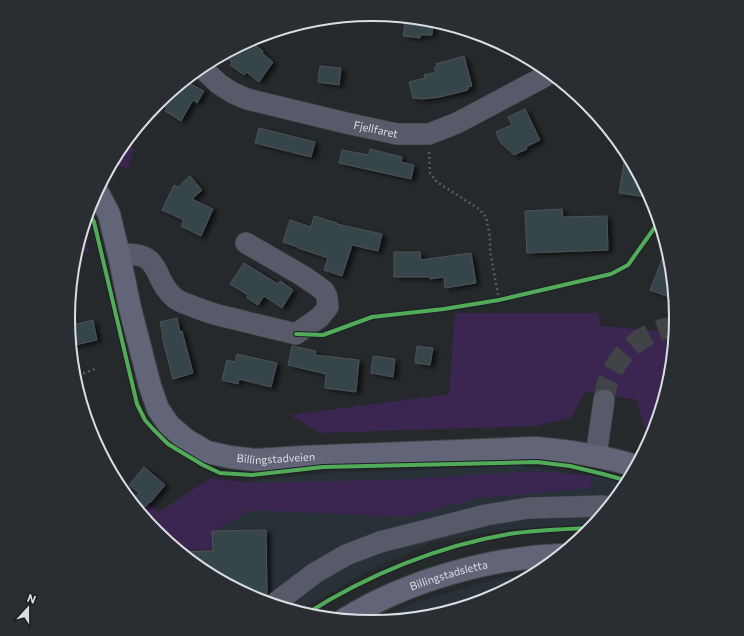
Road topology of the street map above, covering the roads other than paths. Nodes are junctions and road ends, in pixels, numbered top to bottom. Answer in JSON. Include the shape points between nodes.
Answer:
{"nodes":[{"id":1,"x":206,"y":72,"type":"edge"},
{"id":2,"x":545,"y":76,"type":"edge"},
{"id":3,"x":101,"y":198,"type":"edge"},
{"id":4,"x":246,"y":243,"type":"dead end"},
{"id":5,"x":119,"y":255,"type":"junction"},
{"id":6,"x":604,"y":400,"type":"tunnel mouth"},
{"id":7,"x":596,"y":456,"type":"junction"},
{"id":8,"x":630,"y":465,"type":"edge"},
{"id":9,"x":602,"y":506,"type":"edge"},
{"id":10,"x":551,"y":556,"type":"edge"},
{"id":11,"x":280,"y":600,"type":"edge"},
{"id":12,"x":354,"y":614,"type":"edge"}],
"edges":[{"from":1,"to":2,"type":"street","name":"Fjellfaret","via":[[219,84],[247,99],[397,134],[429,134],[457,123]]},
{"from":3,"to":5,"type":"main road","name":"Billingstadveien","via":[[109,214]]},
{"from":4,"to":5,"type":"street","via":[[324,291],[328,307],[320,317],[296,334],[201,310],[172,296],[164,288],[152,263],[140,255]]},
{"from":5,"to":7,"type":"main road","name":"Billingstadveien","via":[[130,308],[158,409],[169,425],[205,459],[230,457],[256,460],[536,448]]},
{"from":6,"to":7,"type":"street"},
{"from":7,"to":8,"type":"main road","name":"Billingstadveien"},
{"from":9,"to":11,"type":"street","via":[[529,508],[478,516],[380,542],[346,555],[315,573]]},
{"from":10,"to":12,"type":"main road","name":"Billingstadsletta","via":[[512,560],[436,578],[396,593]]}]}
